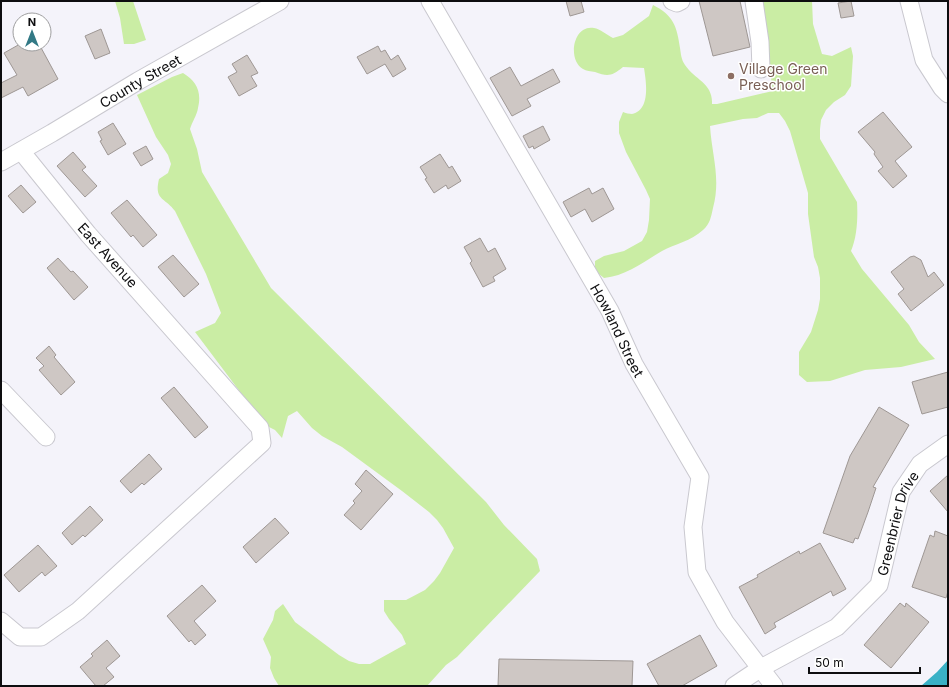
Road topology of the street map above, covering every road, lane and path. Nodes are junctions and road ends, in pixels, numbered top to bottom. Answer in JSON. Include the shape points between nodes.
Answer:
{"nodes":[{"id":1,"x":280,"y":1,"type":"edge"},
{"id":2,"x":430,"y":1,"type":"edge"},
{"id":3,"x":672,"y":1,"type":"edge"},
{"id":4,"x":681,"y":1,"type":"edge"},
{"id":5,"x":754,"y":1,"type":"edge"},
{"id":6,"x":909,"y":1,"type":"edge"},
{"id":7,"x":761,"y":69,"type":"dead end"},
{"id":8,"x":948,"y":94,"type":"edge"},
{"id":9,"x":21,"y":151,"type":"junction"},
{"id":10,"x":1,"y":162,"type":"edge"},
{"id":11,"x":1,"y":390,"type":"edge"},
{"id":12,"x":46,"y":437,"type":"dead end"},
{"id":13,"x":948,"y":444,"type":"edge"},
{"id":14,"x":1,"y":622,"type":"edge"},
{"id":15,"x":760,"y":668,"type":"junction"},
{"id":16,"x":734,"y":686,"type":"edge"},
{"id":17,"x":774,"y":686,"type":"edge"}],
"edges":[{"from":1,"to":9,"type":"street","name":"County Street"},
{"from":2,"to":15,"type":"street","name":"Howland Street","via":[[610,312],[634,364],[700,478],[693,527],[697,572],[725,622]]},
{"from":3,"to":4,"type":"street"},
{"from":5,"to":7,"type":"street"},
{"from":6,"to":8,"type":"street","via":[[924,60]]},
{"from":9,"to":10,"type":"street","name":"County Street"},
{"from":9,"to":14,"type":"street","name":"East Avenue","via":[[88,234],[260,428],[262,443],[78,611],[41,636],[20,637]]},
{"from":11,"to":12,"type":"street"},
{"from":13,"to":15,"type":"street","name":"Greenbrier Drive","via":[[920,464],[901,492],[879,585],[837,627]]},
{"from":15,"to":16,"type":"street","name":"Greenbrier Drive"},
{"from":15,"to":17,"type":"street","name":"Howland Street"}]}
